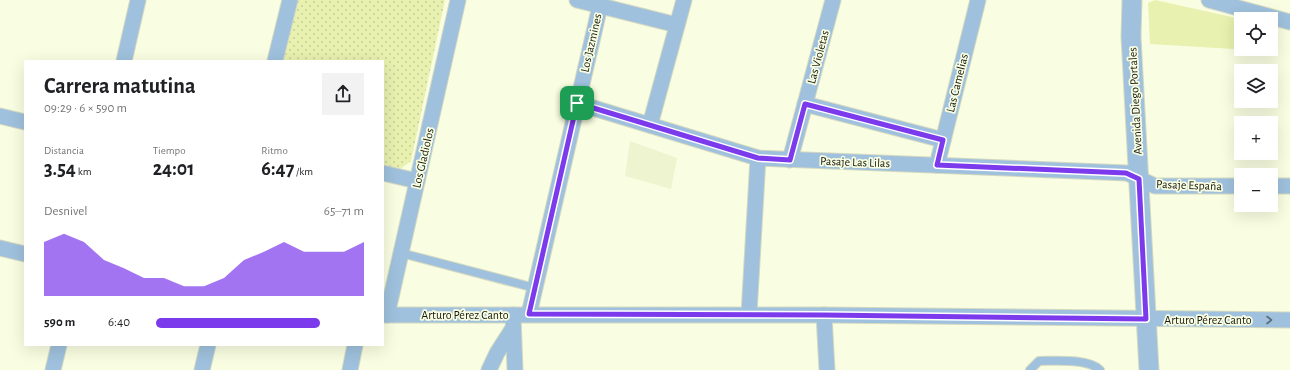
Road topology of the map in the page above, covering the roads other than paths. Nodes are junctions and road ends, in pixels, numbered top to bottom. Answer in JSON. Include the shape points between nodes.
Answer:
{"nodes":[{"id":1,"x":137,"y":0,"type":"edge"},
{"id":2,"x":290,"y":0,"type":"edge"},
{"id":3,"x":458,"y":0,"type":"edge"},
{"id":4,"x":577,"y":0,"type":"edge"},
{"id":5,"x":684,"y":0,"type":"edge"},
{"id":6,"x":833,"y":0,"type":"edge"},
{"id":7,"x":978,"y":0,"type":"edge"},
{"id":8,"x":1132,"y":0,"type":"edge"},
{"id":9,"x":1209,"y":0,"type":"edge"},
{"id":10,"x":600,"y":6,"type":"junction"},
{"id":11,"x":1290,"y":22,"type":"edge"},
{"id":12,"x":677,"y":25,"type":"junction"},
{"id":13,"x":124,"y":60,"type":"edge"},
{"id":14,"x":275,"y":60,"type":"edge"},
{"id":15,"x":577,"y":103,"type":"junction"},
{"id":16,"x":805,"y":104,"type":"junction"},
{"id":17,"x":0,"y":116,"type":"edge"},
{"id":18,"x":24,"y":122,"type":"edge"},
{"id":19,"x":650,"y":126,"type":"junction"},
{"id":20,"x":943,"y":140,"type":"junction"},
{"id":21,"x":758,"y":158,"type":"junction"},
{"id":22,"x":790,"y":160,"type":"junction"},
{"id":23,"x":937,"y":165,"type":"junction"},
{"id":24,"x":384,"y":173,"type":"edge"},
{"id":25,"x":1139,"y":179,"type":"junction"},
{"id":26,"x":418,"y":181,"type":"junction"},
{"id":27,"x":1234,"y":186,"type":"edge"},
{"id":28,"x":1278,"y":186,"type":"edge"},
{"id":29,"x":1290,"y":186,"type":"edge"},
{"id":30,"x":0,"y":248,"type":"edge"},
{"id":31,"x":402,"y":253,"type":"junction"},
{"id":32,"x":24,"y":254,"type":"edge"},
{"id":33,"x":535,"y":288,"type":"junction"},
{"id":34,"x":529,"y":314,"type":"junction"},
{"id":35,"x":749,"y":314,"type":"junction"},
{"id":36,"x":385,"y":315,"type":"edge"},
{"id":37,"x":824,"y":315,"type":"junction"},
{"id":38,"x":1146,"y":319,"type":"junction"},
{"id":39,"x":1290,"y":320,"type":"edge"},
{"id":40,"x":513,"y":321,"type":"junction"},
{"id":41,"x":58,"y":346,"type":"edge"},
{"id":42,"x":208,"y":346,"type":"edge"},
{"id":43,"x":355,"y":346,"type":"edge"},
{"id":44,"x":53,"y":370,"type":"edge"},
{"id":45,"x":202,"y":370,"type":"edge"},
{"id":46,"x":350,"y":370,"type":"edge"},
{"id":47,"x":489,"y":370,"type":"edge"},
{"id":48,"x":515,"y":370,"type":"edge"},
{"id":49,"x":827,"y":370,"type":"edge"},
{"id":50,"x":1030,"y":370,"type":"edge"},
{"id":51,"x":1100,"y":370,"type":"edge"},
{"id":52,"x":1149,"y":370,"type":"edge"}],
"edges":[{"from":1,"to":13,"type":"street"},
{"from":2,"to":14,"type":"street"},
{"from":3,"to":26,"type":"street","name":"Los Gladiolos"},
{"from":4,"to":10,"type":"street"},
{"from":5,"to":12,"type":"street"},
{"from":6,"to":16,"type":"street","name":"Las Violetas"},
{"from":7,"to":20,"type":"street","name":"Las Camelias"},
{"from":8,"to":25,"type":"street","name":"Avenida Diego Portales","via":[[1131,37]]},
{"from":9,"to":11,"type":"street"},
{"from":10,"to":12,"type":"street"},
{"from":10,"to":15,"type":"street","name":"Los Jazmines"},
{"from":12,"to":19,"type":"street"},
{"from":15,"to":19,"type":"street","name":"Pasaje Las Lilas"},
{"from":15,"to":33,"type":"street","name":"Los Jazmines"},
{"from":16,"to":20,"type":"street"},
{"from":16,"to":22,"type":"street","name":"Las Violetas"},
{"from":17,"to":18,"type":"street"},
{"from":19,"to":21,"type":"street","name":"Pasaje Las Lilas"},
{"from":20,"to":23,"type":"street","name":"Las Camelias"},
{"from":21,"to":22,"type":"street","name":"Pasaje Las Lilas"},
{"from":21,"to":35,"type":"street"},
{"from":22,"to":23,"type":"street","name":"Pasaje Las Lilas"},
{"from":23,"to":25,"type":"street","name":"Pasaje Las Lilas","via":[[1126,173]]},
{"from":24,"to":26,"type":"street"},
{"from":25,"to":27,"type":"street","name":"Pasaje España","via":[[1155,186]]},
{"from":25,"to":38,"type":"street","name":"Avenida Diego Portales"},
{"from":26,"to":31,"type":"street","name":"Los Gladiolos"},
{"from":28,"to":29,"type":"street"},
{"from":30,"to":32,"type":"street"},
{"from":31,"to":33,"type":"lane"},
{"from":31,"to":36,"type":"street","name":"Los Gladiolos"},
{"from":33,"to":34,"type":"street","name":"Los Jazmines"},
{"from":34,"to":35,"type":"street","name":"Arturo Pérez Canto"},
{"from":34,"to":40,"type":"street","name":"Arturo Pérez Canto"},
{"from":35,"to":37,"type":"street","name":"Arturo Pérez Canto"},
{"from":36,"to":40,"type":"street","name":"Arturo Pérez Canto"},
{"from":37,"to":38,"type":"street","name":"Arturo Pérez Canto"},
{"from":37,"to":49,"type":"street"},
{"from":38,"to":39,"type":"street","name":"Arturo Pérez Canto","one_way":true},
{"from":38,"to":52,"type":"street","name":"Avenida Diego Portales"},
{"from":40,"to":47,"type":"street"},
{"from":40,"to":48,"type":"street"},
{"from":41,"to":44,"type":"street"},
{"from":42,"to":45,"type":"street"},
{"from":43,"to":46,"type":"street"},
{"from":50,"to":51,"type":"lane","via":[[1040,361],[1089,364]]}]}
